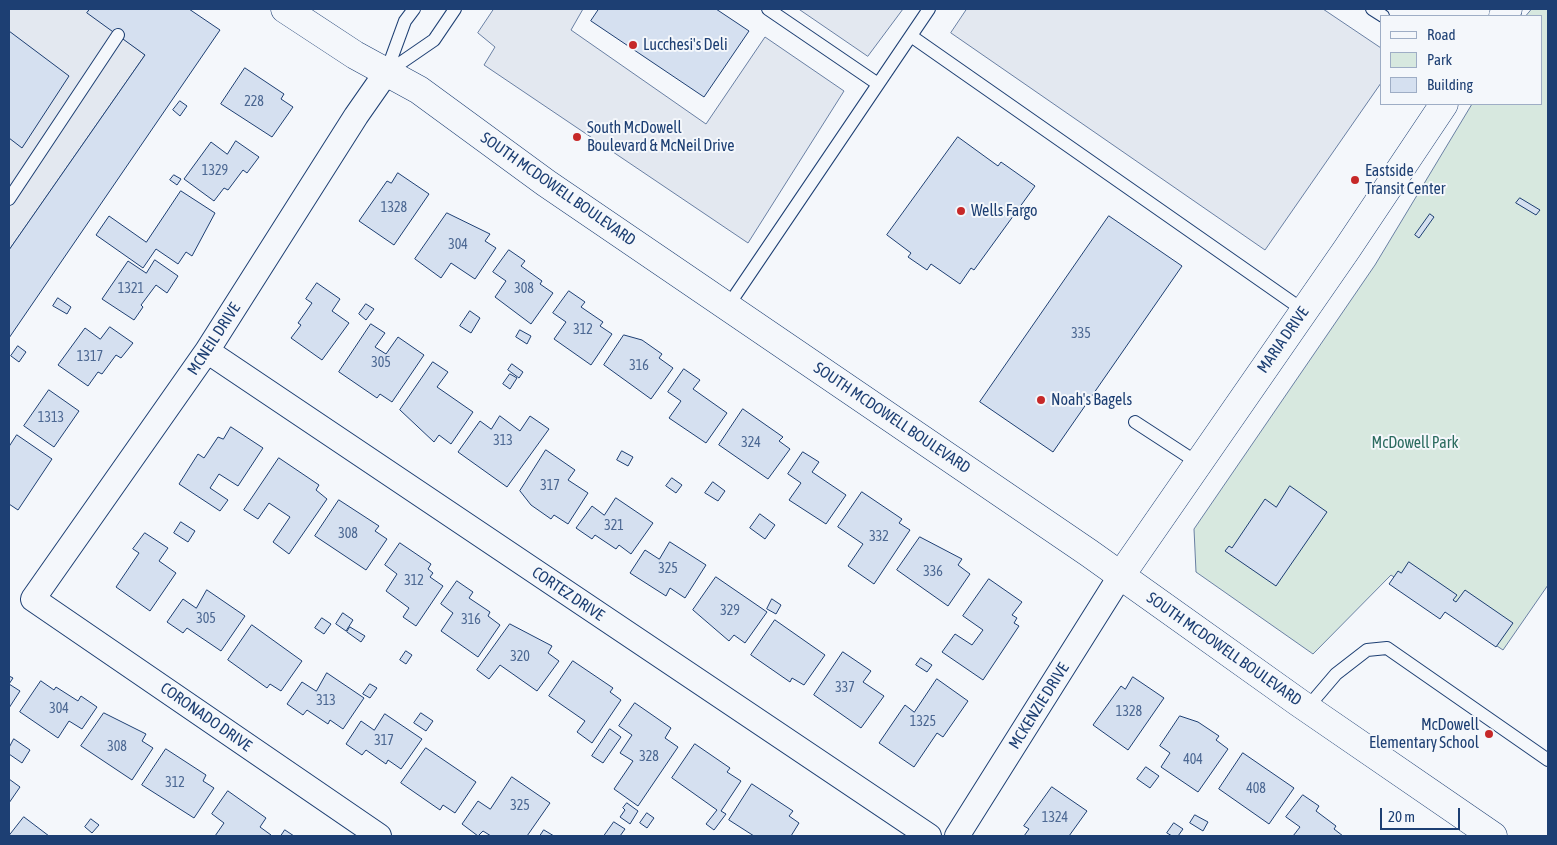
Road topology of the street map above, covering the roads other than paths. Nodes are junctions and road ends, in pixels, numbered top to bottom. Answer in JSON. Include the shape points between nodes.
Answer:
{"nodes":[{"id":1,"x":285,"y":9,"type":"edge"},
{"id":2,"x":414,"y":9,"type":"edge"},
{"id":3,"x":455,"y":9,"type":"edge"},
{"id":4,"x":768,"y":9,"type":"edge"},
{"id":5,"x":929,"y":9,"type":"edge"},
{"id":6,"x":118,"y":35,"type":"dead end"},
{"id":7,"x":911,"y":36,"type":"junction"},
{"id":8,"x":386,"y":73,"type":"junction"},
{"id":9,"x":878,"y":84,"type":"junction"},
{"id":10,"x":1443,"y":105,"type":"edge"},
{"id":11,"x":9,"y":199,"type":"edge"},
{"id":12,"x":728,"y":306,"type":"junction"},
{"id":13,"x":1303,"y":310,"type":"junction"},
{"id":14,"x":207,"y":351,"type":"junction"},
{"id":15,"x":1135,"y":422,"type":"dead end"},
{"id":16,"x":1198,"y":463,"type":"junction"},
{"id":17,"x":1121,"y":575,"type":"junction"},
{"id":18,"x":33,"y":599,"type":"joint"},
{"id":19,"x":1306,"y":708,"type":"junction"},
{"id":20,"x":1548,"y":760,"type":"edge"},
{"id":21,"x":379,"y":836,"type":"edge"},
{"id":22,"x":928,"y":836,"type":"edge"},
{"id":23,"x":957,"y":836,"type":"edge"},
{"id":24,"x":1493,"y":836,"type":"edge"}],
"edges":[{"from":1,"to":8,"type":"main road","name":"SOUTH MCDOWELL BOULEVARD"},
{"from":2,"to":8,"type":"lane","via":[[405,21]]},
{"from":3,"to":8,"type":"lane","via":[[434,40]]},
{"from":4,"to":9,"type":"lane"},
{"from":5,"to":7,"type":"lane"},
{"from":6,"to":11,"type":"lane"},
{"from":7,"to":9,"type":"lane"},
{"from":7,"to":13,"type":"lane"},
{"from":8,"to":12,"type":"main road","name":"SOUTH MCDOWELL BOULEVARD","via":[[419,90],[546,183]]},
{"from":8,"to":14,"type":"street","name":"MCNEIL DRIVE"},
{"from":9,"to":12,"type":"lane"},
{"from":10,"to":13,"type":"main road","name":"MARIA DRIVE"},
{"from":12,"to":17,"type":"main road","name":"SOUTH MCDOWELL BOULEVARD"},
{"from":13,"to":16,"type":"main road","name":"MARIA DRIVE"},
{"from":14,"to":18,"type":"street","name":"MCNEIL DRIVE"},
{"from":14,"to":22,"type":"street","name":"CORTEZ DRIVE"},
{"from":15,"to":16,"type":"lane"},
{"from":16,"to":17,"type":"main road","name":"MARIA DRIVE"},
{"from":17,"to":19,"type":"main road","name":"SOUTH MCDOWELL BOULEVARD"},
{"from":17,"to":23,"type":"street","name":"MCKENZIE DRIVE"},
{"from":18,"to":21,"type":"street","name":"CORONADO DRIVE"},
{"from":19,"to":20,"type":"lane","via":[[1336,674],[1367,650],[1387,648]]},
{"from":19,"to":24,"type":"main road","name":"SOUTH MCDOWELL BOULEVARD"}]}
